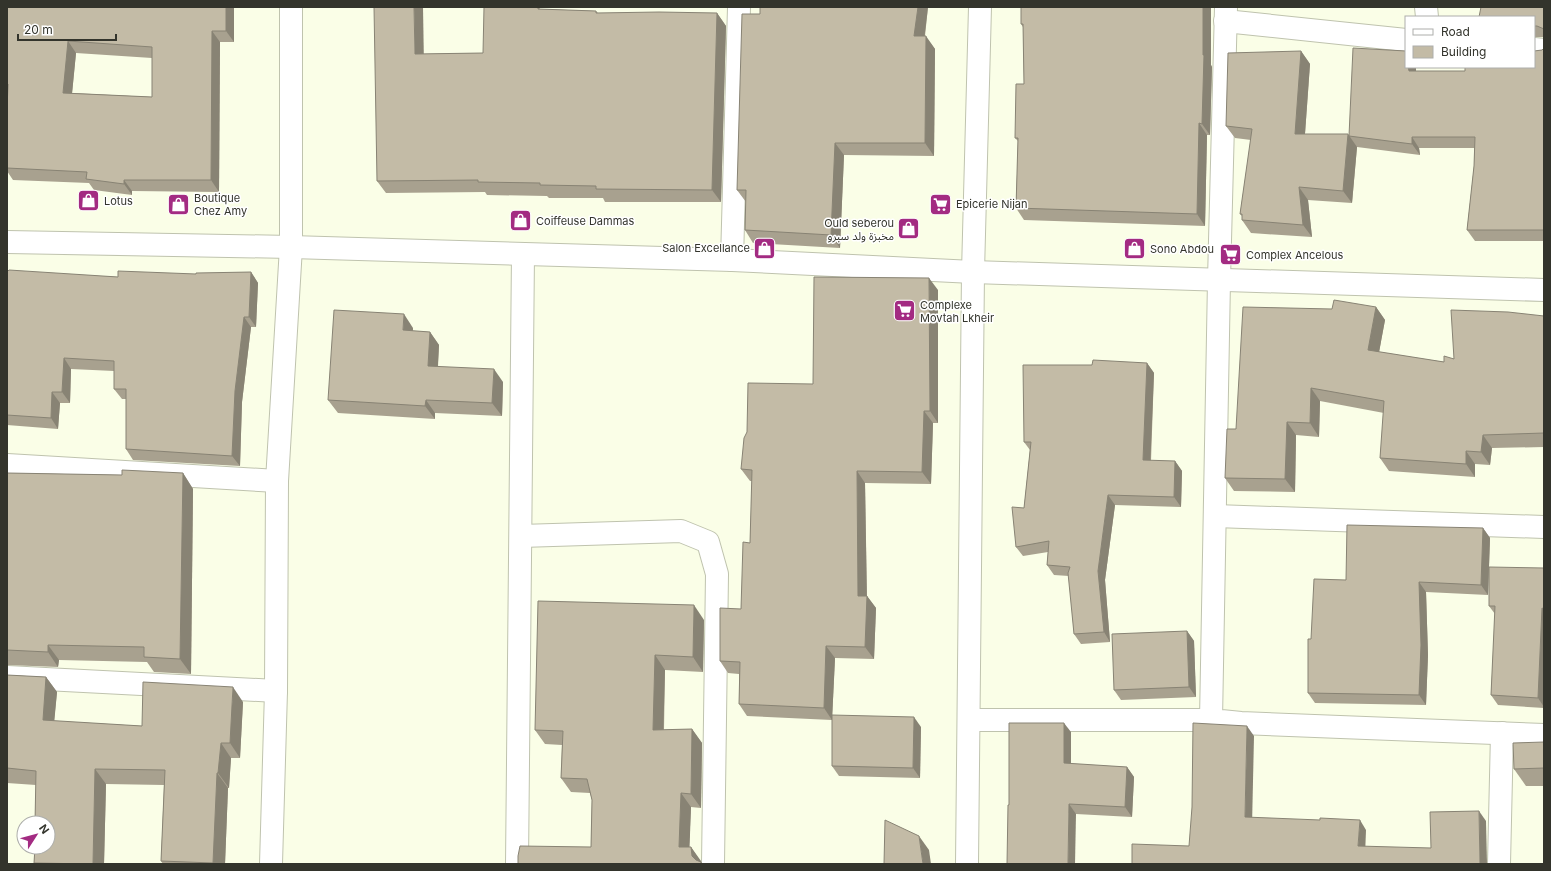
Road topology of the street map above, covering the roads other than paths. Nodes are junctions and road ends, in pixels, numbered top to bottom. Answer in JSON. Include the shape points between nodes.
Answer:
{"nodes":[{"id":1,"x":291,"y":7,"type":"edge"},
{"id":2,"x":739,"y":7,"type":"edge"},
{"id":3,"x":980,"y":7,"type":"edge"},
{"id":4,"x":1225,"y":14,"type":"edge"},
{"id":5,"x":1405,"y":40,"type":"edge"},
{"id":6,"x":7,"y":242,"type":"edge"},
{"id":7,"x":292,"y":247,"type":"junction"},
{"id":8,"x":524,"y":254,"type":"junction"},
{"id":9,"x":732,"y":260,"type":"junction"},
{"id":10,"x":973,"y":272,"type":"junction"},
{"id":11,"x":1219,"y":280,"type":"junction"},
{"id":12,"x":1544,"y":290,"type":"edge"},
{"id":13,"x":7,"y":465,"type":"edge"},
{"id":14,"x":277,"y":481,"type":"junction"},
{"id":15,"x":1215,"y":516,"type":"junction"},
{"id":16,"x":1544,"y":527,"type":"edge"},
{"id":17,"x":521,"y":536,"type":"junction"},
{"id":18,"x":7,"y":677,"type":"edge"},
{"id":19,"x":276,"y":692,"type":"junction"},
{"id":20,"x":969,"y":720,"type":"junction"},
{"id":21,"x":1211,"y":720,"type":"junction"},
{"id":22,"x":1502,"y":733,"type":"junction"},
{"id":23,"x":1544,"y":735,"type":"edge"},
{"id":24,"x":271,"y":864,"type":"edge"},
{"id":25,"x":517,"y":864,"type":"edge"},
{"id":26,"x":713,"y":864,"type":"edge"},
{"id":27,"x":967,"y":864,"type":"edge"},
{"id":28,"x":1499,"y":864,"type":"edge"}],
"edges":[{"from":1,"to":7,"type":"street"},
{"from":2,"to":9,"type":"street"},
{"from":3,"to":10,"type":"street"},
{"from":4,"to":5,"type":"street"},
{"from":4,"to":11,"type":"street"},
{"from":6,"to":7,"type":"street"},
{"from":7,"to":8,"type":"street"},
{"from":7,"to":14,"type":"street"},
{"from":8,"to":9,"type":"street"},
{"from":8,"to":17,"type":"street"},
{"from":9,"to":10,"type":"street"},
{"from":10,"to":11,"type":"street"},
{"from":10,"to":20,"type":"street"},
{"from":11,"to":12,"type":"street"},
{"from":11,"to":15,"type":"street"},
{"from":13,"to":14,"type":"street"},
{"from":14,"to":19,"type":"street"},
{"from":15,"to":16,"type":"street"},
{"from":15,"to":21,"type":"street"},
{"from":17,"to":25,"type":"street"},
{"from":17,"to":26,"type":"street","via":[[681,531],[708,542],[717,574]]},
{"from":18,"to":19,"type":"street"},
{"from":19,"to":24,"type":"street"},
{"from":20,"to":21,"type":"street"},
{"from":20,"to":27,"type":"street"},
{"from":21,"to":22,"type":"street"},
{"from":22,"to":23,"type":"street"},
{"from":22,"to":28,"type":"street"}]}
